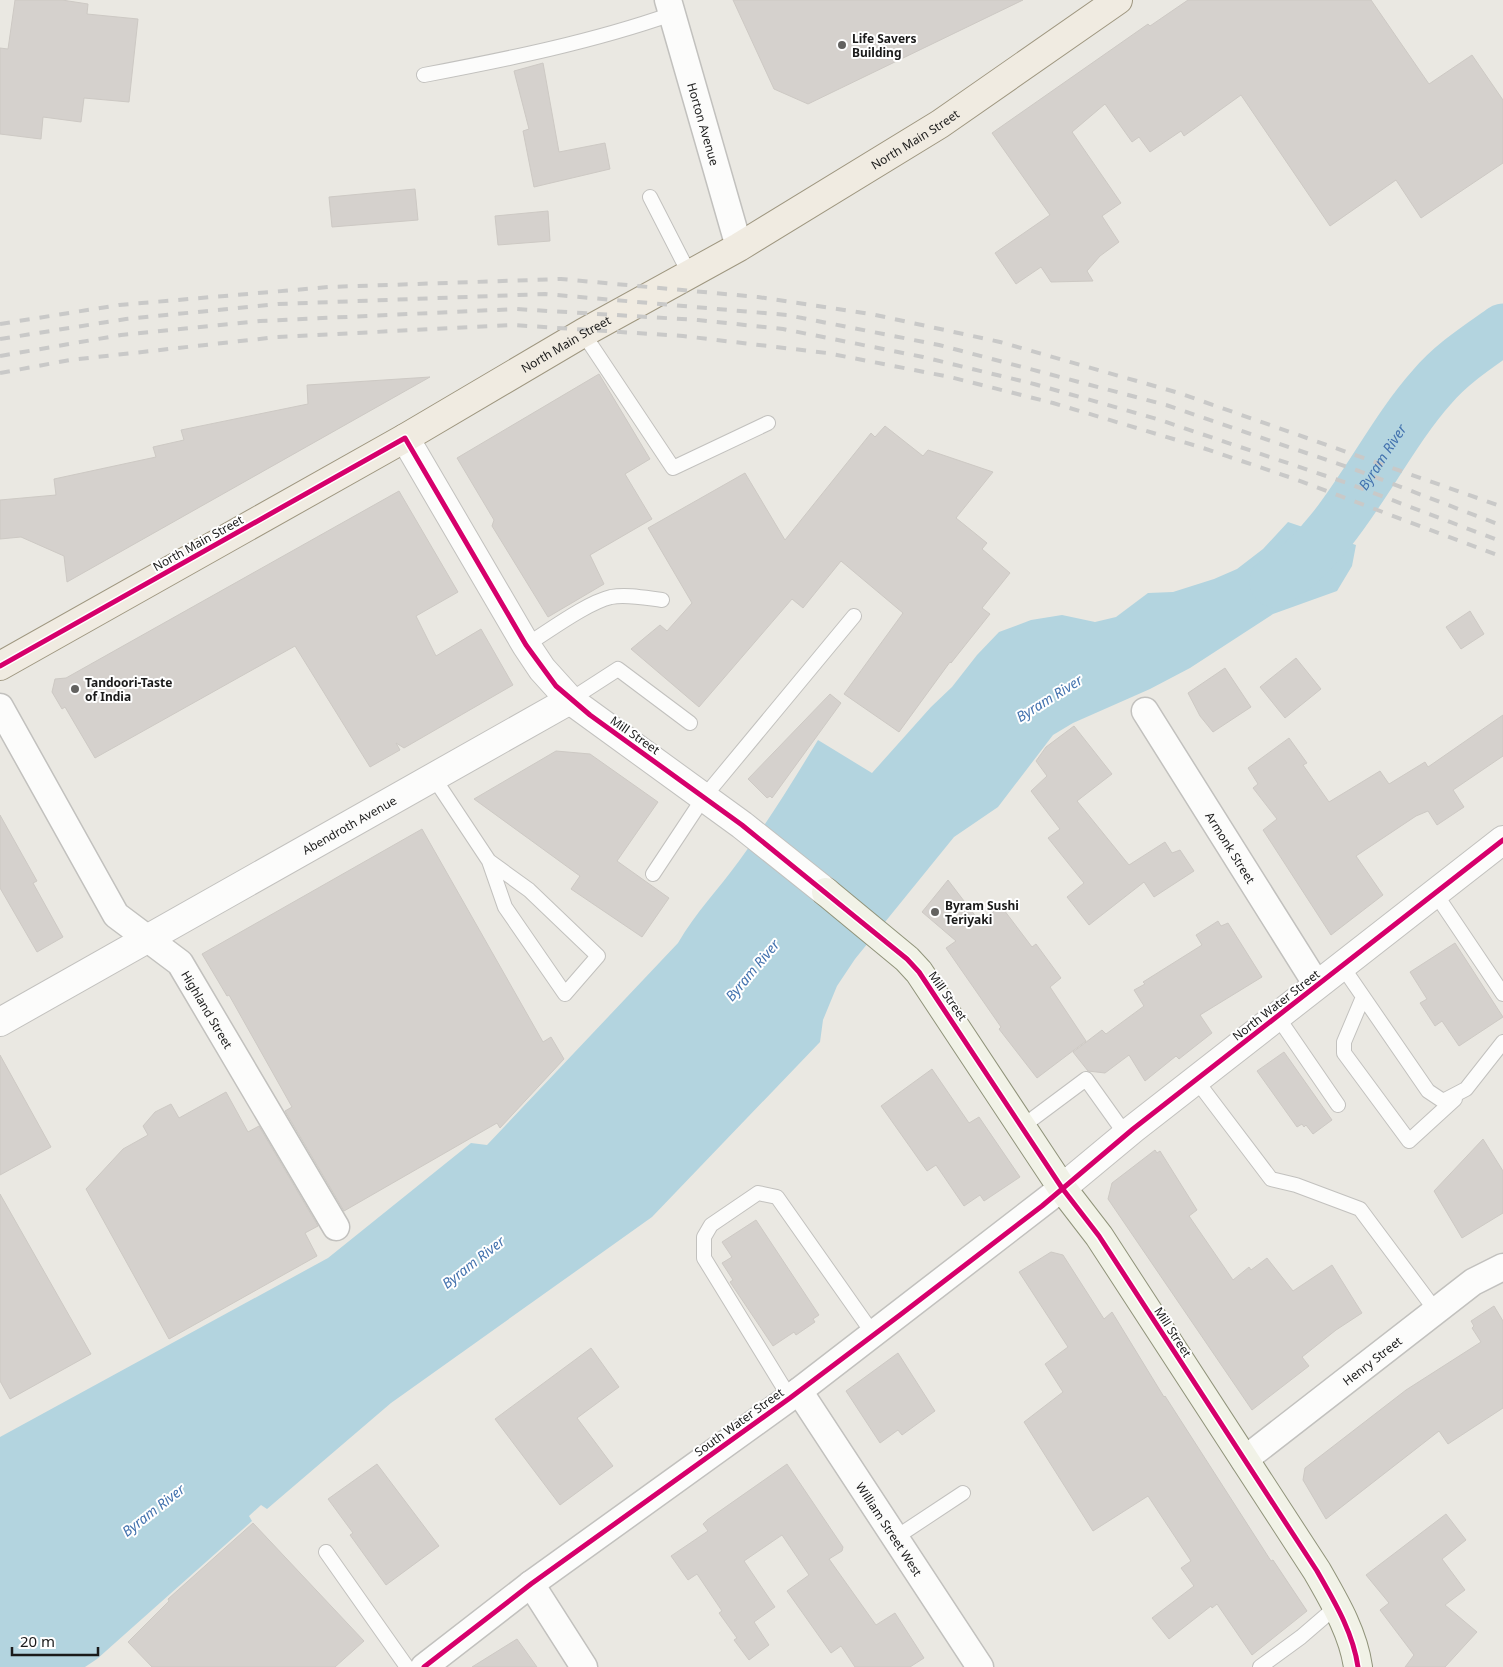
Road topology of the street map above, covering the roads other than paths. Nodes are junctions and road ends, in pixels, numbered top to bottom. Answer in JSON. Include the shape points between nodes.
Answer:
{"nodes":[{"id":1,"x":1113,"y":2,"type":"edge"},
{"id":2,"x":670,"y":7,"type":"edge"},
{"id":3,"x":424,"y":75,"type":"dead end"},
{"id":4,"x":650,"y":197,"type":"dead end"},
{"id":5,"x":739,"y":247,"type":"junction"},
{"id":6,"x":690,"y":275,"type":"junction"},
{"id":7,"x":583,"y":334,"type":"junction"},
{"id":8,"x":768,"y":424,"type":"dead end"},
{"id":9,"x":406,"y":438,"type":"junction"},
{"id":10,"x":662,"y":600,"type":"dead end"},
{"id":11,"x":854,"y":616,"type":"dead end"},
{"id":12,"x":526,"y":644,"type":"junction"},
{"id":13,"x":0,"y":666,"type":"edge"},
{"id":14,"x":570,"y":700,"type":"junction"},
{"id":15,"x":0,"y":707,"type":"edge"},
{"id":16,"x":1144,"y":710,"type":"dead end"},
{"id":17,"x":690,"y":723,"type":"dead end"},
{"id":18,"x":434,"y":778,"type":"junction"},
{"id":19,"x":704,"y":797,"type":"junction"},
{"id":20,"x":1503,"y":840,"type":"edge"},
{"id":21,"x":489,"y":861,"type":"junction"},
{"id":22,"x":653,"y":874,"type":"dead end"},
{"id":23,"x":826,"y":892,"type":"joint"},
{"id":24,"x":1435,"y":893,"type":"junction"},
{"id":25,"x":148,"y":939,"type":"junction"},
{"id":26,"x":1342,"y":966,"type":"junction"},
{"id":27,"x":1317,"y":985,"type":"junction"},
{"id":28,"x":1503,"y":994,"type":"edge"},
{"id":29,"x":1363,"y":997,"type":"junction"},
{"id":30,"x":1278,"y":1016,"type":"junction"},
{"id":31,"x":0,"y":1022,"type":"edge"},
{"id":32,"x":1503,"y":1042,"type":"edge"},
{"id":33,"x":1196,"y":1080,"type":"junction"},
{"id":34,"x":1466,"y":1089,"type":"junction"},
{"id":35,"x":1338,"y":1105,"type":"dead end"},
{"id":36,"x":1023,"y":1126,"type":"junction"},
{"id":37,"x":1126,"y":1135,"type":"junction"},
{"id":38,"x":1062,"y":1188,"type":"junction"},
{"id":39,"x":336,"y":1227,"type":"dead end"},
{"id":40,"x":1503,"y":1267,"type":"edge"},
{"id":41,"x":1436,"y":1310,"type":"junction"},
{"id":42,"x":874,"y":1335,"type":"junction"},
{"id":43,"x":795,"y":1394,"type":"junction"},
{"id":44,"x":1244,"y":1460,"type":"junction"},
{"id":45,"x":963,"y":1493,"type":"dead end"},
{"id":46,"x":895,"y":1538,"type":"junction"},
{"id":47,"x":326,"y":1552,"type":"dead end"},
{"id":48,"x":531,"y":1584,"type":"junction"},
{"id":49,"x":1337,"y":1606,"type":"junction"},
{"id":50,"x":407,"y":1667,"type":"edge"},
{"id":51,"x":424,"y":1667,"type":"edge"},
{"id":52,"x":584,"y":1667,"type":"edge"},
{"id":53,"x":980,"y":1667,"type":"edge"},
{"id":54,"x":1260,"y":1667,"type":"edge"},
{"id":55,"x":1358,"y":1667,"type":"edge"}],
"edges":[{"from":1,"to":5,"type":"main road","name":"North Main Street","via":[[940,124]]},
{"from":2,"to":3,"type":"lane","via":[[628,30]]},
{"from":2,"to":5,"type":"street","name":"Horton Avenue"},
{"from":4,"to":6,"type":"lane"},
{"from":5,"to":6,"type":"main road","name":"North Main Street"},
{"from":6,"to":7,"type":"main road","name":"North Main Street"},
{"from":7,"to":8,"type":"lane","via":[[673,468]]},
{"from":7,"to":9,"type":"main road","name":"North Main Street"},
{"from":9,"to":12,"type":"street","name":"Mill Street"},
{"from":9,"to":13,"type":"main road","name":"North Main Street"},
{"from":10,"to":12,"type":"lane","via":[[611,597]]},
{"from":11,"to":19,"type":"lane"},
{"from":12,"to":14,"type":"street","name":"Mill Street","via":[[542,669]]},
{"from":14,"to":17,"type":"lane","name":"Abendroth Avenue","via":[[618,669]]},
{"from":14,"to":18,"type":"street","name":"Abendroth Avenue"},
{"from":14,"to":19,"type":"street","name":"Mill Street"},
{"from":15,"to":25,"type":"street","name":"Highland Street","via":[[116,916]]},
{"from":16,"to":27,"type":"street","name":"Armonk Street"},
{"from":18,"to":21,"type":"lane"},
{"from":18,"to":25,"type":"street","name":"Abendroth Avenue"},
{"from":19,"to":22,"type":"lane"},
{"from":19,"to":23,"type":"street","name":"Mill Street"},
{"from":20,"to":24,"type":"street","name":"North Water Street"},
{"from":21,"to":21,"type":"lane","via":[[505,907],[565,994],[598,956],[528,890]]},
{"from":23,"to":36,"type":"main road","name":"Mill Street","via":[[907,959],[938,997]]},
{"from":24,"to":26,"type":"street","name":"North Water Street"},
{"from":24,"to":28,"type":"lane"},
{"from":25,"to":31,"type":"street","name":"Abendroth Avenue"},
{"from":25,"to":39,"type":"street","name":"Highland Street","via":[[180,963]]},
{"from":26,"to":27,"type":"street","name":"North Water Street"},
{"from":26,"to":29,"type":"lane"},
{"from":27,"to":30,"type":"street","name":"North Water Street"},
{"from":29,"to":34,"type":"lane","via":[[1428,1091],[1443,1101]]},
{"from":29,"to":34,"type":"lane","via":[[1344,1042],[1344,1052],[1409,1141]]},
{"from":30,"to":33,"type":"street","name":"North Water Street"},
{"from":30,"to":35,"type":"lane"},
{"from":32,"to":34,"type":"lane"},
{"from":33,"to":37,"type":"street","name":"North Water Street"},
{"from":33,"to":41,"type":"lane","via":[[1271,1179],[1296,1185],[1360,1210]]},
{"from":36,"to":37,"type":"lane","via":[[1086,1079]]},
{"from":36,"to":38,"type":"main road","name":"Mill Street"},
{"from":37,"to":38,"type":"street","name":"North Water Street"},
{"from":38,"to":42,"type":"street","name":"South Water Street"},
{"from":38,"to":44,"type":"main road","name":"Mill Street","via":[[1099,1236]]},
{"from":40,"to":41,"type":"street","name":"Henry Street","via":[[1473,1282]]},
{"from":41,"to":44,"type":"street","name":"Henry Street"},
{"from":42,"to":43,"type":"street","name":"South Water Street"},
{"from":42,"to":43,"type":"lane","via":[[778,1197],[758,1193],[711,1225],[704,1236],[704,1258]]},
{"from":43,"to":46,"type":"street","name":"William Street West"},
{"from":43,"to":48,"type":"street","name":"South Water Street"},
{"from":44,"to":49,"type":"main road","name":"Mill Street"},
{"from":45,"to":46,"type":"lane"},
{"from":46,"to":53,"type":"street","name":"William Street West"},
{"from":47,"to":50,"type":"lane"},
{"from":48,"to":51,"type":"street","name":"South Water Street"},
{"from":48,"to":52,"type":"street"},
{"from":49,"to":54,"type":"lane","via":[[1301,1638]]},
{"from":49,"to":55,"type":"main road","name":"Mill Street","via":[[1351,1638]]}]}
